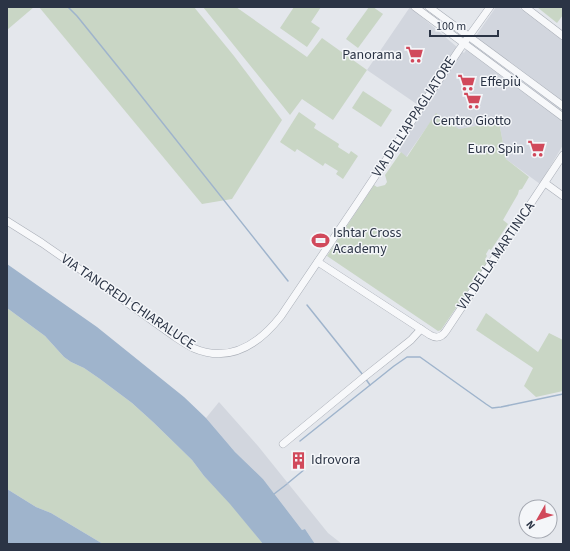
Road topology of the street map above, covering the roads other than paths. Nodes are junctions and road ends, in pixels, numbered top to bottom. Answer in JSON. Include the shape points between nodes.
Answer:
{"nodes":[{"id":1,"x":415,"y":7,"type":"edge"},
{"id":2,"x":429,"y":7,"type":"edge"},
{"id":3,"x":490,"y":7,"type":"edge"},
{"id":4,"x":525,"y":7,"type":"edge"},
{"id":5,"x":468,"y":36,"type":"junction"},
{"id":6,"x":563,"y":36,"type":"edge"},
{"id":7,"x":464,"y":43,"type":"junction"},
{"id":8,"x":511,"y":67,"type":"junction"},
{"id":9,"x":506,"y":74,"type":"junction"},
{"id":10,"x":547,"y":94,"type":"junction"},
{"id":11,"x":542,"y":101,"type":"junction"},
{"id":12,"x":563,"y":106,"type":"edge"},
{"id":13,"x":563,"y":116,"type":"edge"},
{"id":14,"x":563,"y":156,"type":"edge"},
{"id":15,"x":545,"y":183,"type":"junction"},
{"id":16,"x":563,"y":196,"type":"edge"},
{"id":17,"x":354,"y":208,"type":"joint"},
{"id":18,"x":7,"y":222,"type":"edge"},
{"id":19,"x":318,"y":262,"type":"junction"},
{"id":20,"x":421,"y":329,"type":"junction"},
{"id":21,"x":283,"y":444,"type":"dead end"}],
"edges":[{"from":1,"to":7,"type":"street"},
{"from":2,"to":5,"type":"street"},
{"from":3,"to":5,"type":"street","name":"VIA DELL'APPAGLIATORE"},
{"from":4,"to":6,"type":"street"},
{"from":5,"to":7,"type":"street","name":"VIA DELL'APPAGLIATORE"},
{"from":5,"to":8,"type":"street"},
{"from":7,"to":9,"type":"street"},
{"from":7,"to":17,"type":"street","name":"VIA DELL'APPAGLIATORE"},
{"from":8,"to":9,"type":"street"},
{"from":8,"to":10,"type":"street"},
{"from":9,"to":11,"type":"street"},
{"from":10,"to":11,"type":"street"},
{"from":10,"to":12,"type":"street"},
{"from":11,"to":13,"type":"street"},
{"from":14,"to":15,"type":"street","name":"VIA DELLA MARTINICA"},
{"from":15,"to":16,"type":"street"},
{"from":15,"to":20,"type":"street","name":"VIA DELLA MARTINICA","via":[[444,334],[434,337]]},
{"from":17,"to":19,"type":"street","name":"VIA TANCREDI CHIARALUCE"},
{"from":18,"to":19,"type":"street","name":"VIA TANCREDI CHIARALUCE","via":[[69,262],[175,337],[209,353],[238,351],[264,336]]},
{"from":19,"to":20,"type":"street","name":"VIA DELLA MARTINICA"},
{"from":20,"to":21,"type":"street"}]}
